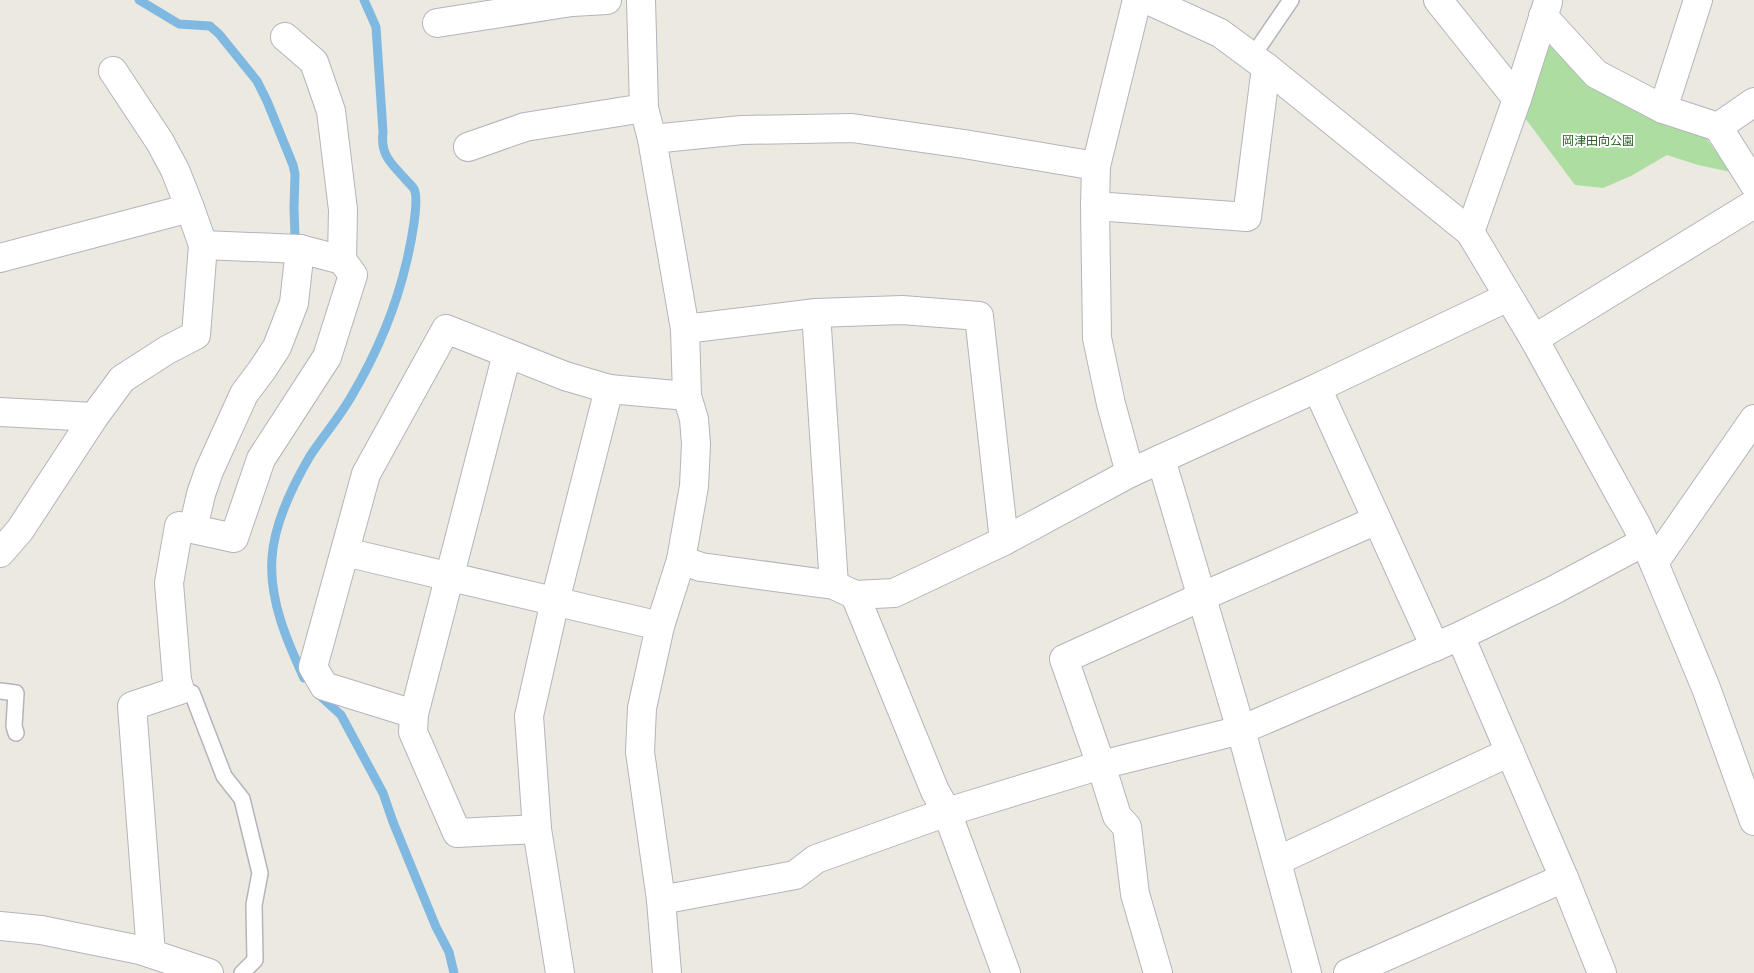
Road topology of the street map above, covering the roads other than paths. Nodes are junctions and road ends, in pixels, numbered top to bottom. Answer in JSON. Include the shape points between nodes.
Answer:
{"nodes":[{"id":1,"x":607,"y":0,"type":"edge"},
{"id":2,"x":641,"y":0,"type":"edge"},
{"id":3,"x":1137,"y":0,"type":"edge"},
{"id":4,"x":1148,"y":0,"type":"edge"},
{"id":5,"x":1291,"y":0,"type":"edge"},
{"id":6,"x":1438,"y":0,"type":"edge"},
{"id":7,"x":1698,"y":0,"type":"edge"},
{"id":8,"x":1546,"y":8,"type":"edge"},
{"id":9,"x":437,"y":23,"type":"dead end"},
{"id":10,"x":285,"y":37,"type":"dead end"},
{"id":11,"x":1259,"y":62,"type":"junction"},
{"id":12,"x":113,"y":71,"type":"dead end"},
{"id":13,"x":1516,"y":99,"type":"junction"},
{"id":14,"x":1754,"y":102,"type":"edge"},
{"id":15,"x":644,"y":108,"type":"junction"},
{"id":16,"x":1663,"y":110,"type":"junction"},
{"id":17,"x":1718,"y":128,"type":"junction"},
{"id":18,"x":652,"y":139,"type":"junction"},
{"id":19,"x":468,"y":147,"type":"dead end"},
{"id":20,"x":1096,"y":166,"type":"junction"},
{"id":21,"x":1754,"y":184,"type":"edge"},
{"id":22,"x":1754,"y":204,"type":"edge"},
{"id":23,"x":1095,"y":206,"type":"junction"},
{"id":24,"x":190,"y":208,"type":"junction"},
{"id":25,"x":1470,"y":232,"type":"junction"},
{"id":26,"x":203,"y":245,"type":"junction"},
{"id":27,"x":300,"y":249,"type":"junction"},
{"id":28,"x":0,"y":258,"type":"edge"},
{"id":29,"x":342,"y":260,"type":"junction"},
{"id":30,"x":1508,"y":296,"type":"junction"},
{"id":31,"x":816,"y":313,"type":"junction"},
{"id":32,"x":685,"y":329,"type":"junction"},
{"id":33,"x":1534,"y":339,"type":"junction"},
{"id":34,"x":507,"y":354,"type":"junction"},
{"id":35,"x":1317,"y":388,"type":"junction"},
{"id":36,"x":609,"y":389,"type":"junction"},
{"id":37,"x":687,"y":396,"type":"junction"},
{"id":38,"x":0,"y":412,"type":"edge"},
{"id":39,"x":94,"y":417,"type":"junction"},
{"id":40,"x":1754,"y":419,"type":"edge"},
{"id":41,"x":1161,"y":459,"type":"junction"},
{"id":42,"x":1130,"y":473,"type":"junction"},
{"id":43,"x":190,"y":478,"type":"dead end"},
{"id":44,"x":1377,"y":520,"type":"junction"},
{"id":45,"x":186,"y":528,"type":"junction"},
{"id":46,"x":1004,"y":541,"type":"junction"},
{"id":47,"x":345,"y":552,"type":"junction"},
{"id":48,"x":1649,"y":552,"type":"junction"},
{"id":49,"x":0,"y":554,"type":"edge"},
{"id":50,"x":681,"y":560,"type":"junction"},
{"id":51,"x":449,"y":577,"type":"junction"},
{"id":52,"x":845,"y":590,"type":"junction"},
{"id":53,"x":1202,"y":596,"type":"junction"},
{"id":54,"x":555,"y":601,"type":"junction"},
{"id":55,"x":660,"y":626,"type":"junction"},
{"id":56,"x":1460,"y":636,"type":"junction"},
{"id":57,"x":1435,"y":647,"type":"junction"},
{"id":58,"x":180,"y":690,"type":"junction"},
{"id":59,"x":0,"y":691,"type":"edge"},
{"id":60,"x":414,"y":714,"type":"junction"},
{"id":61,"x":1240,"y":730,"type":"junction"},
{"id":62,"x":16,"y":733,"type":"dead end"},
{"id":63,"x":1510,"y":752,"type":"junction"},
{"id":64,"x":1101,"y":764,"type":"junction"},
{"id":65,"x":947,"y":812,"type":"junction"},
{"id":66,"x":1754,"y":821,"type":"edge"},
{"id":67,"x":537,"y":829,"type":"junction"},
{"id":68,"x":1277,"y":861,"type":"junction"},
{"id":69,"x":1564,"y":878,"type":"junction"},
{"id":70,"x":661,"y":900,"type":"junction"},
{"id":71,"x":0,"y":926,"type":"edge"},
{"id":72,"x":151,"y":953,"type":"junction"},
{"id":73,"x":209,"y":973,"type":"edge"},
{"id":74,"x":242,"y":973,"type":"edge"},
{"id":75,"x":560,"y":973,"type":"edge"},
{"id":76,"x":667,"y":973,"type":"edge"},
{"id":77,"x":1006,"y":973,"type":"edge"},
{"id":78,"x":1158,"y":973,"type":"edge"},
{"id":79,"x":1307,"y":973,"type":"edge"},
{"id":80,"x":1348,"y":973,"type":"edge"},
{"id":81,"x":1602,"y":973,"type":"edge"}],
"edges":[{"from":1,"to":9,"type":"street","via":[[572,2]]},
{"from":2,"to":15,"type":"street"},
{"from":3,"to":20,"type":"street"},
{"from":4,"to":11,"type":"street","via":[[1220,33]]},
{"from":5,"to":11,"type":"lane"},
{"from":6,"to":13,"type":"street"},
{"from":7,"to":16,"type":"street"},
{"from":8,"to":13,"type":"street"},
{"from":8,"to":16,"type":"street","via":[[1596,74]]},
{"from":10,"to":29,"type":"street","via":[[314,62],[331,111],[343,210]]},
{"from":11,"to":23,"type":"street","via":[[1247,217]]},
{"from":11,"to":25,"type":"street"},
{"from":12,"to":24,"type":"street","via":[[176,170]]},
{"from":13,"to":25,"type":"street"},
{"from":14,"to":17,"type":"street"},
{"from":15,"to":18,"type":"street"},
{"from":15,"to":19,"type":"street","via":[[524,127]]},
{"from":16,"to":17,"type":"street"},
{"from":17,"to":21,"type":"street"},
{"from":18,"to":20,"type":"street","via":[[742,130],[852,128]]},
{"from":18,"to":32,"type":"street"},
{"from":20,"to":23,"type":"street"},
{"from":22,"to":33,"type":"street"},
{"from":23,"to":42,"type":"street","via":[[1097,338],[1110,404]]},
{"from":24,"to":26,"type":"street"},
{"from":24,"to":28,"type":"street"},
{"from":25,"to":30,"type":"street"},
{"from":26,"to":27,"type":"street"},
{"from":26,"to":39,"type":"street","via":[[196,336],[122,379]]},
{"from":27,"to":29,"type":"street"},
{"from":27,"to":45,"type":"street","via":[[294,303],[277,347],[244,394]]},
{"from":29,"to":45,"type":"street","via":[[353,275],[327,357],[261,459],[234,538]]},
{"from":30,"to":33,"type":"street"},
{"from":30,"to":35,"type":"street"},
{"from":31,"to":32,"type":"street"},
{"from":31,"to":46,"type":"street","via":[[902,310],[979,316]]},
{"from":31,"to":52,"type":"street"},
{"from":32,"to":37,"type":"street"},
{"from":33,"to":48,"type":"street"},
{"from":34,"to":36,"type":"street"},
{"from":34,"to":47,"type":"street","via":[[446,330],[366,474]]},
{"from":34,"to":51,"type":"street"},
{"from":35,"to":41,"type":"street"},
{"from":35,"to":44,"type":"street"},
{"from":36,"to":37,"type":"street"},
{"from":36,"to":54,"type":"street"},
{"from":37,"to":50,"type":"street","via":[[694,419],[696,444],[694,486]]},
{"from":38,"to":39,"type":"street"},
{"from":39,"to":49,"type":"street","via":[[20,530]]},
{"from":40,"to":48,"type":"street"},
{"from":41,"to":42,"type":"street"},
{"from":41,"to":53,"type":"street"},
{"from":42,"to":46,"type":"street"},
{"from":43,"to":45,"type":"street"},
{"from":44,"to":53,"type":"street"},
{"from":44,"to":57,"type":"street"},
{"from":45,"to":58,"type":"street","via":[[169,583]]},
{"from":46,"to":52,"type":"street","via":[[894,593]]},
{"from":47,"to":51,"type":"street"},
{"from":47,"to":60,"type":"street","via":[[313,667],[324,686]]},
{"from":48,"to":56,"type":"street","via":[[1554,590]]},
{"from":48,"to":66,"type":"street","via":[[1706,688]]},
{"from":50,"to":52,"type":"street","via":[[701,567]]},
{"from":50,"to":55,"type":"street"},
{"from":51,"to":54,"type":"street"},
{"from":51,"to":60,"type":"street"},
{"from":52,"to":65,"type":"street"},
{"from":53,"to":61,"type":"street"},
{"from":53,"to":64,"type":"street","via":[[1064,659]]},
{"from":54,"to":55,"type":"street"},
{"from":54,"to":67,"type":"street","via":[[529,716]]},
{"from":55,"to":70,"type":"street","via":[[642,708],[640,752]]},
{"from":56,"to":57,"type":"street"},
{"from":56,"to":63,"type":"street"},
{"from":57,"to":61,"type":"street"},
{"from":58,"to":72,"type":"street","via":[[132,706]]},
{"from":58,"to":74,"type":"lane","via":[[192,693],[224,776],[242,799],[260,873],[254,905],[255,960]]},
{"from":59,"to":62,"type":"lane","via":[[16,693]]},
{"from":60,"to":67,"type":"street","via":[[413,732],[457,833]]},
{"from":61,"to":64,"type":"street"},
{"from":61,"to":68,"type":"street"},
{"from":63,"to":68,"type":"street"},
{"from":63,"to":69,"type":"street"},
{"from":64,"to":65,"type":"street"},
{"from":64,"to":78,"type":"street","via":[[1117,816],[1127,827],[1135,894]]},
{"from":65,"to":70,"type":"street","via":[[816,858],[796,875]]},
{"from":65,"to":77,"type":"street"},
{"from":67,"to":75,"type":"street"},
{"from":68,"to":79,"type":"street"},
{"from":69,"to":80,"type":"street"},
{"from":69,"to":81,"type":"street"},
{"from":70,"to":76,"type":"street"},
{"from":71,"to":72,"type":"street","via":[[41,930]]},
{"from":72,"to":73,"type":"street"}]}
